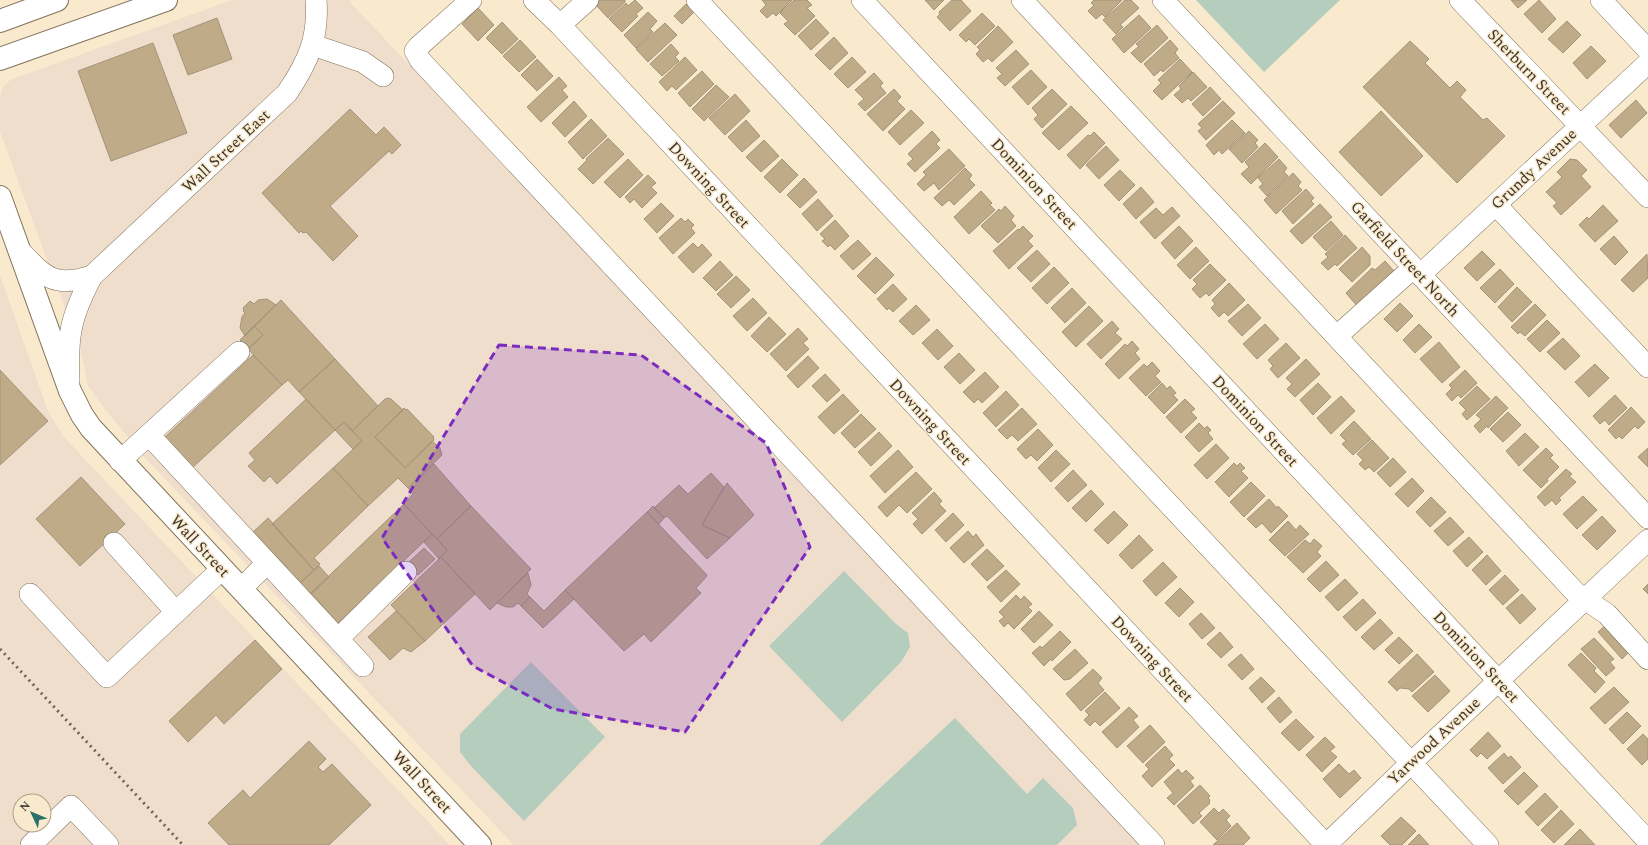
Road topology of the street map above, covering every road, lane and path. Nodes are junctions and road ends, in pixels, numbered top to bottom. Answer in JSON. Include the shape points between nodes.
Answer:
{"nodes":[{"id":1,"x":57,"y":0,"type":"edge"},
{"id":2,"x":166,"y":0,"type":"edge"},
{"id":3,"x":316,"y":0,"type":"edge"},
{"id":4,"x":471,"y":0,"type":"edge"},
{"id":5,"x":534,"y":0,"type":"edge"},
{"id":6,"x":588,"y":0,"type":"edge"},
{"id":7,"x":697,"y":0,"type":"edge"},
{"id":8,"x":862,"y":0,"type":"edge"},
{"id":9,"x":1022,"y":0,"type":"edge"},
{"id":10,"x":1163,"y":0,"type":"edge"},
{"id":11,"x":1460,"y":0,"type":"edge"},
{"id":12,"x":1601,"y":0,"type":"edge"},
{"id":13,"x":0,"y":21,"type":"edge"},
{"id":14,"x":560,"y":25,"type":"junction"},
{"id":15,"x":313,"y":45,"type":"junction"},
{"id":16,"x":1648,"y":50,"type":"edge"},
{"id":17,"x":6,"y":57,"type":"edge"},
{"id":18,"x":1648,"y":63,"type":"edge"},
{"id":19,"x":0,"y":73,"type":"edge"},
{"id":20,"x":383,"y":76,"type":"dead end"},
{"id":21,"x":1580,"y":126,"type":"junction"},
{"id":22,"x":0,"y":197,"type":"edge"},
{"id":23,"x":1648,"y":197,"type":"edge"},
{"id":24,"x":1496,"y":205,"type":"junction"},
{"id":25,"x":19,"y":250,"type":"junction"},
{"id":26,"x":1417,"y":272,"type":"junction"},
{"id":27,"x":92,"y":276,"type":"junction"},
{"id":28,"x":1337,"y":336,"type":"junction"},
{"id":29,"x":239,"y":352,"type":"dead end"},
{"id":30,"x":1648,"y":367,"type":"edge"},
{"id":31,"x":70,"y":391,"type":"junction"},
{"id":32,"x":149,"y":435,"type":"junction"},
{"id":33,"x":120,"y":461,"type":"junction"},
{"id":34,"x":1648,"y":518,"type":"edge"},
{"id":35,"x":1648,"y":540,"type":"edge"},
{"id":36,"x":114,"y":543,"type":"dead end"},
{"id":37,"x":267,"y":563,"type":"junction"},
{"id":38,"x":222,"y":569,"type":"junction"},
{"id":39,"x":406,"y":572,"type":"dead end"},
{"id":40,"x":241,"y":589,"type":"junction"},
{"id":41,"x":30,"y":594,"type":"dead end"},
{"id":42,"x":1586,"y":599,"type":"junction"},
{"id":43,"x":176,"y":612,"type":"junction"},
{"id":44,"x":338,"y":639,"type":"junction"},
{"id":45,"x":1648,"y":658,"type":"edge"},
{"id":46,"x":363,"y":666,"type":"dead end"},
{"id":47,"x":1498,"y":681,"type":"junction"},
{"id":48,"x":1411,"y":762,"type":"junction"},
{"id":49,"x":1648,"y":841,"type":"edge"},
{"id":50,"x":31,"y":845,"type":"edge"},
{"id":51,"x":108,"y":845,"type":"edge"},
{"id":52,"x":480,"y":845,"type":"edge"},
{"id":53,"x":1154,"y":845,"type":"edge"},
{"id":54,"x":1326,"y":845,"type":"edge"},
{"id":55,"x":1488,"y":845,"type":"edge"}],
"edges":[{"from":1,"to":13,"type":"main road"},
{"from":2,"to":17,"type":"main road"},
{"from":3,"to":15,"type":"street","name":"Wall Street East"},
{"from":4,"to":53,"type":"street","via":[[418,47],[415,51],[420,60]]},
{"from":5,"to":14,"type":"street","name":"Downing Street"},
{"from":6,"to":14,"type":"street"},
{"from":7,"to":48,"type":"street"},
{"from":8,"to":47,"type":"street","name":"Dominion Street"},
{"from":9,"to":28,"type":"street"},
{"from":10,"to":26,"type":"street","name":"Garfield Street North"},
{"from":11,"to":21,"type":"street","name":"Sherburn Street"},
{"from":12,"to":16,"type":"street"},
{"from":14,"to":54,"type":"street","name":"Downing Street"},
{"from":15,"to":20,"type":"street","via":[[363,62]]},
{"from":15,"to":27,"type":"street","name":"Wall Street East","via":[[299,76],[287,93]]},
{"from":17,"to":19,"type":"main road"},
{"from":18,"to":21,"type":"street","name":"Grundy Avenue"},
{"from":21,"to":23,"type":"street","name":"Sherburn Street"},
{"from":21,"to":24,"type":"street","name":"Grundy Avenue"},
{"from":22,"to":25,"type":"main road","name":"Wall Street"},
{"from":24,"to":26,"type":"street","name":"Grundy Avenue"},
{"from":24,"to":30,"type":"street"},
{"from":25,"to":27,"type":"street","via":[[48,277],[74,281]]},
{"from":25,"to":31,"type":"main road","name":"Wall Street"},
{"from":26,"to":28,"type":"street","name":"Grundy Avenue"},
{"from":26,"to":34,"type":"street","name":"Garfield Street North"},
{"from":27,"to":31,"type":"street","via":[[78,303],[71,329],[68,351]]},
{"from":28,"to":42,"type":"street","via":[[1576,593]]},
{"from":29,"to":32,"type":"street"},
{"from":31,"to":33,"type":"main road","name":"Wall Street","via":[[91,428]]},
{"from":32,"to":33,"type":"street"},
{"from":32,"to":37,"type":"street"},
{"from":33,"to":38,"type":"main road","name":"Wall Street"},
{"from":35,"to":42,"type":"street","name":"Yarwood Avenue"},
{"from":36,"to":43,"type":"street"},
{"from":37,"to":40,"type":"street"},
{"from":37,"to":44,"type":"street"},
{"from":38,"to":40,"type":"main road","name":"Wall Street"},
{"from":38,"to":43,"type":"street"},
{"from":39,"to":44,"type":"street"},
{"from":40,"to":52,"type":"main road","name":"Wall Street"},
{"from":41,"to":43,"type":"street","via":[[107,677]]},
{"from":42,"to":45,"type":"street","via":[[1608,616]]},
{"from":42,"to":47,"type":"street","name":"Yarwood Avenue"},
{"from":44,"to":46,"type":"street"},
{"from":47,"to":48,"type":"street","name":"Yarwood Avenue"},
{"from":47,"to":49,"type":"street","name":"Dominion Street"},
{"from":48,"to":54,"type":"street","name":"Yarwood Avenue"},
{"from":48,"to":55,"type":"street"},
{"from":50,"to":51,"type":"street","via":[[71,806]]}]}
